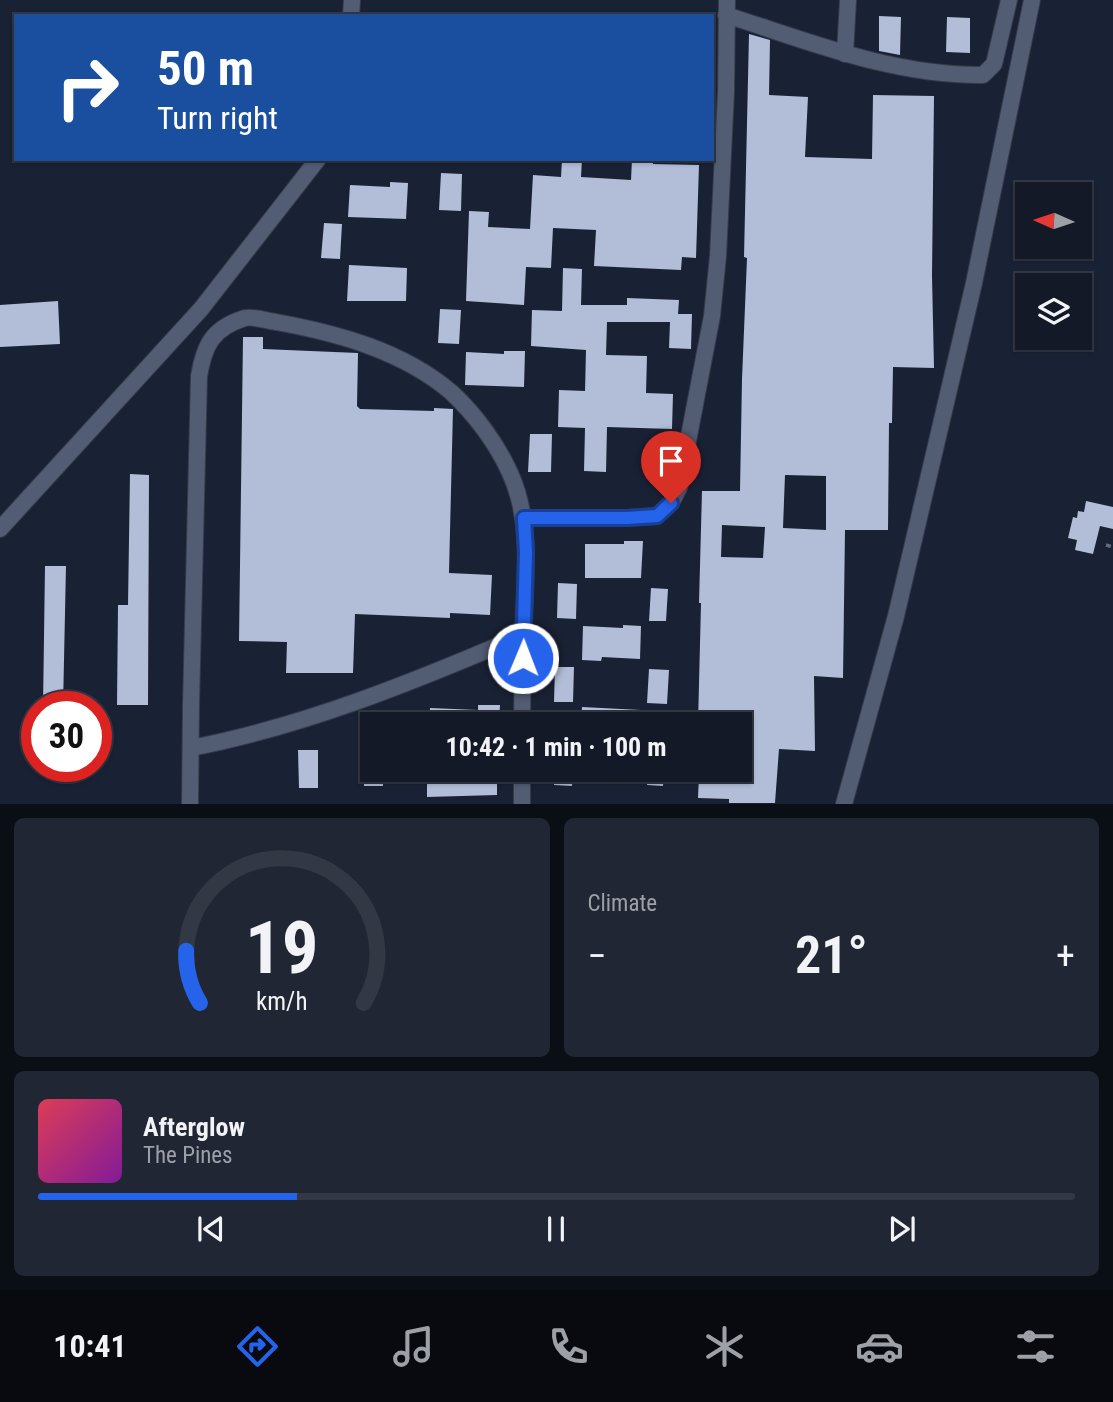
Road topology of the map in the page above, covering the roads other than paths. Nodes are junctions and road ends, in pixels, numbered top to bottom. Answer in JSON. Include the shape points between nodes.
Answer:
{"nodes":[{"id":1,"x":848,"y":0,"type":"edge"},
{"id":2,"x":1009,"y":0,"type":"edge"},
{"id":3,"x":1032,"y":0,"type":"edge"},
{"id":4,"x":727,"y":8,"type":"edge"},
{"id":5,"x":845,"y":54,"type":"junction"},
{"id":6,"x":316,"y":161,"type":"edge"},
{"id":7,"x":524,"y":518,"type":"junction"},
{"id":8,"x":0,"y":529,"type":"edge"},
{"id":9,"x":523,"y":635,"type":"junction"},
{"id":10,"x":522,"y":712,"type":"edge"},
{"id":11,"x":191,"y":748,"type":"junction"},
{"id":12,"x":522,"y":782,"type":"edge"},
{"id":13,"x":190,"y":803,"type":"edge"},
{"id":14,"x":522,"y":803,"type":"edge"},
{"id":15,"x":844,"y":803,"type":"edge"}],
"edges":[{"from":1,"to":5,"type":"street"},
{"from":2,"to":5,"type":"street","via":[[994,64],[983,75],[917,71]]},
{"from":3,"to":15,"type":"street","via":[[974,283],[896,616]]},
{"from":4,"to":5,"type":"street"},
{"from":4,"to":7,"type":"street","via":[[714,304],[679,488],[657,516]]},
{"from":6,"to":8,"type":"street","via":[[201,309]]},
{"from":7,"to":9,"type":"street"},
{"from":7,"to":11,"type":"street","via":[[500,454],[451,393],[419,369],[323,331],[247,317],[219,331],[203,351],[199,376]]},
{"from":9,"to":10,"type":"street"},
{"from":9,"to":11,"type":"street","via":[[436,672],[260,733]]},
{"from":11,"to":13,"type":"street"},
{"from":12,"to":14,"type":"street"}]}
